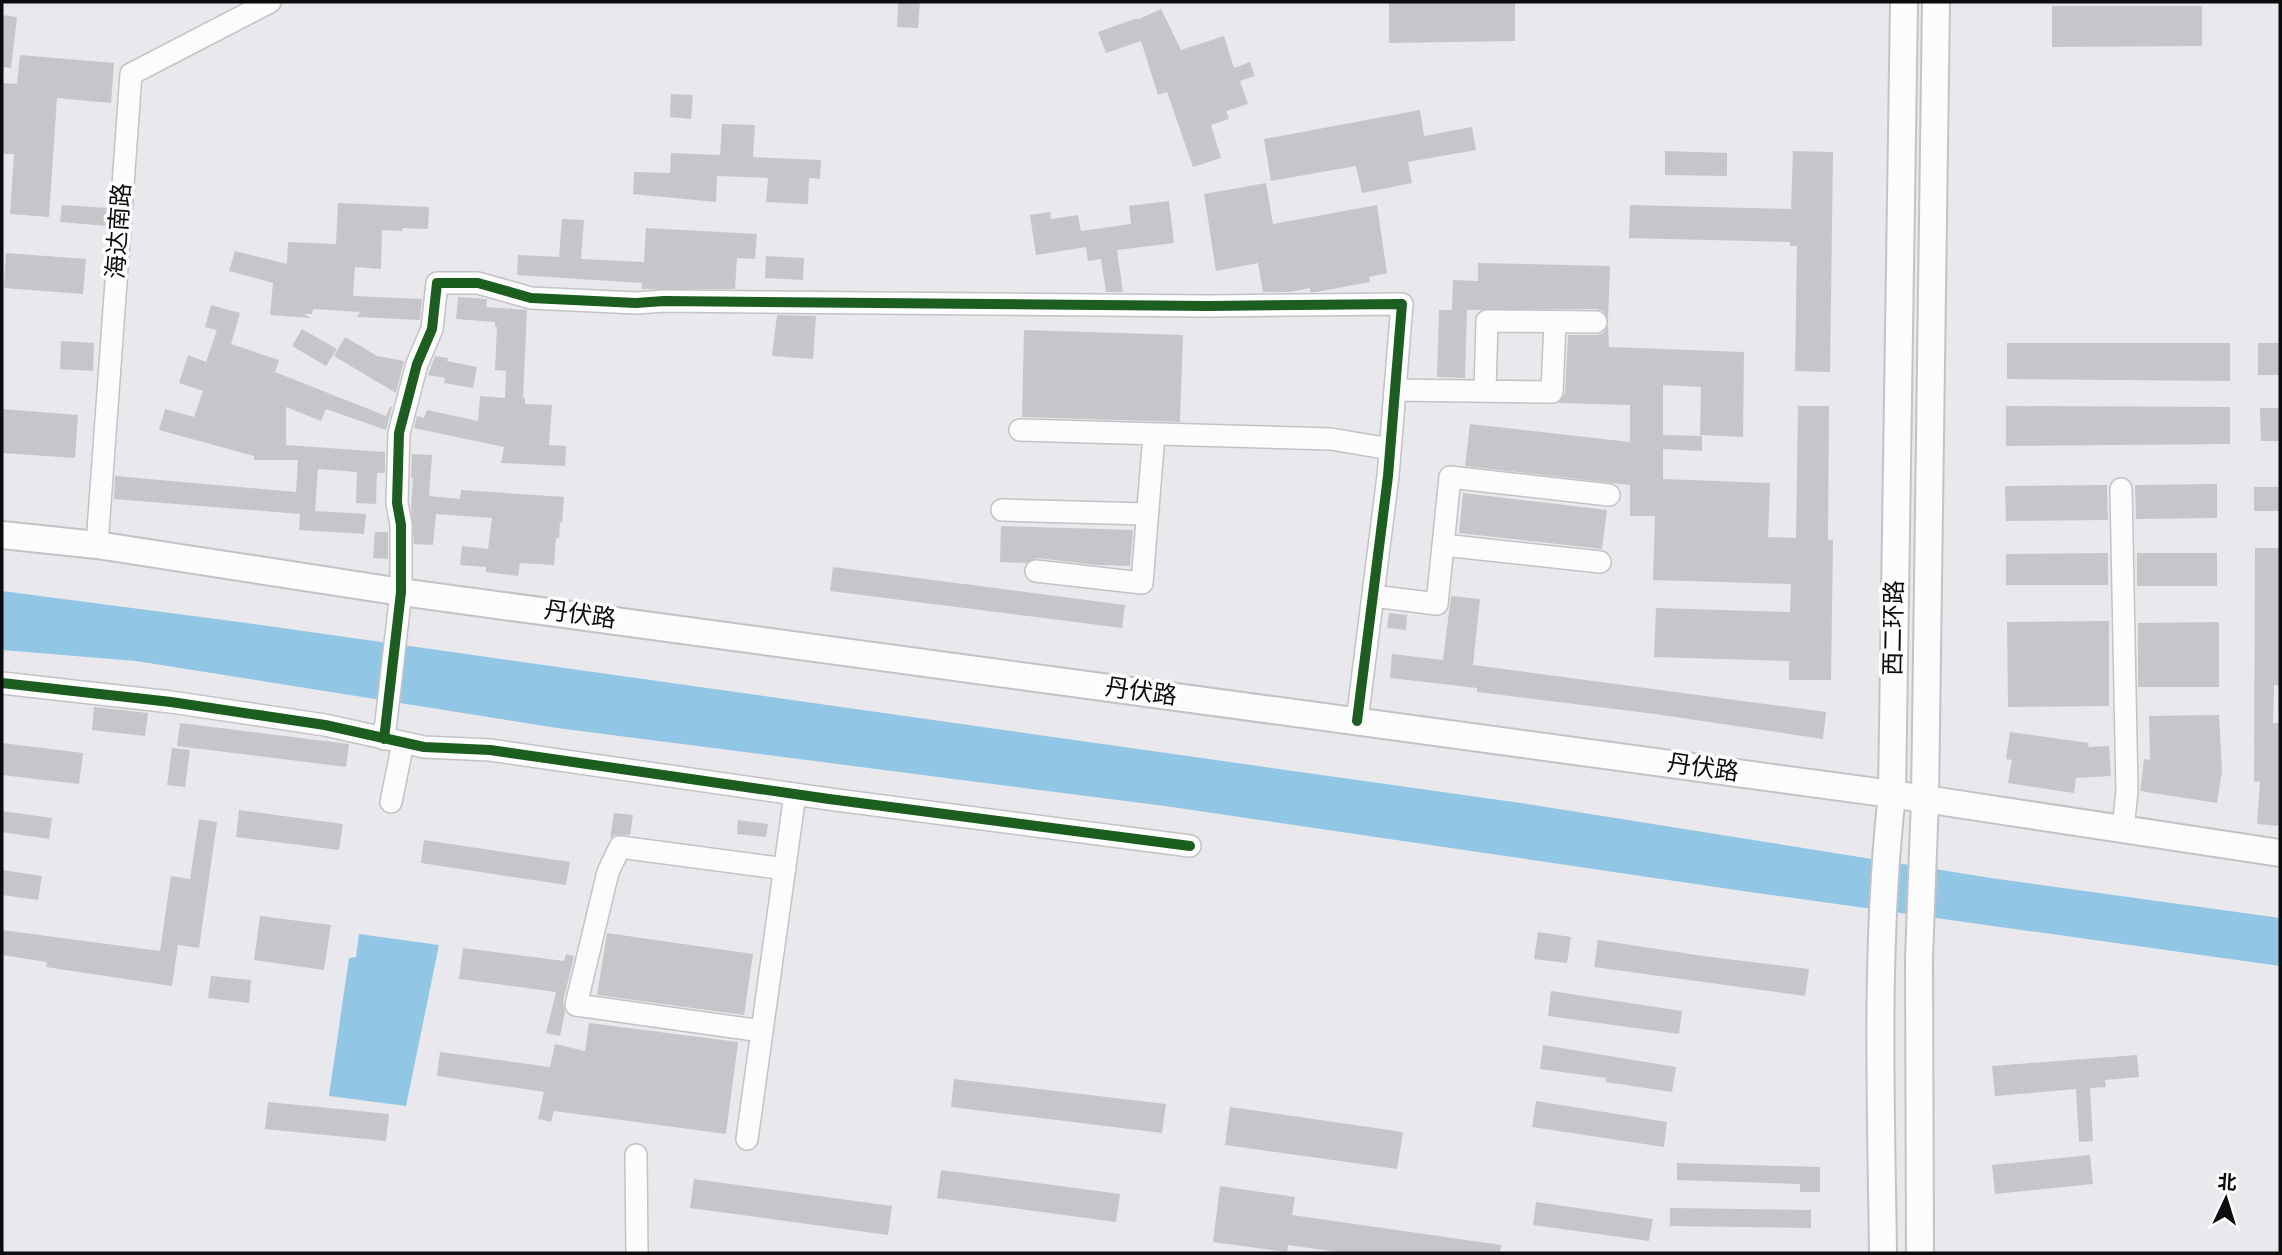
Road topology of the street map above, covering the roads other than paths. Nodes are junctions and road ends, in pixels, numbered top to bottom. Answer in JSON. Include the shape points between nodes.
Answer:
{"nodes":[{"id":1,"x":270,"y":2,"type":"edge"},
{"id":2,"x":1904,"y":2,"type":"edge"},
{"id":3,"x":1936,"y":2,"type":"edge"},
{"id":4,"x":1555,"y":322,"type":"junction"},
{"id":5,"x":1595,"y":322,"type":"dead end"},
{"id":6,"x":1395,"y":390,"type":"junction"},
{"id":7,"x":1485,"y":391,"type":"junction"},
{"id":8,"x":1020,"y":430,"type":"dead end"},
{"id":9,"x":1154,"y":434,"type":"junction"},
{"id":10,"x":1390,"y":449,"type":"junction"},
{"id":11,"x":2121,"y":489,"type":"dead end"},
{"id":12,"x":1609,"y":495,"type":"dead end"},
{"id":13,"x":1002,"y":510,"type":"dead end"},
{"id":14,"x":1147,"y":514,"type":"junction"},
{"id":15,"x":2,"y":535,"type":"edge"},
{"id":16,"x":97,"y":545,"type":"junction"},
{"id":17,"x":1443,"y":545,"type":"junction"},
{"id":18,"x":1600,"y":562,"type":"dead end"},
{"id":19,"x":1036,"y":571,"type":"dead end"},
{"id":20,"x":401,"y":592,"type":"junction"},
{"id":21,"x":1373,"y":596,"type":"junction"},
{"id":22,"x":2,"y":683,"type":"edge"},
{"id":23,"x":1357,"y":721,"type":"junction"},
{"id":24,"x":391,"y":735,"type":"junction"},
{"id":25,"x":795,"y":794,"type":"junction"},
{"id":26,"x":1892,"y":794,"type":"junction"},
{"id":27,"x":1925,"y":799,"type":"junction"},
{"id":28,"x":391,"y":802,"type":"dead end"},
{"id":29,"x":2123,"y":829,"type":"junction"},
{"id":30,"x":1190,"y":846,"type":"dead end"},
{"id":31,"x":2280,"y":853,"type":"edge"},
{"id":32,"x":785,"y":869,"type":"junction"},
{"id":33,"x":762,"y":1031,"type":"junction"},
{"id":34,"x":747,"y":1139,"type":"dead end"},
{"id":35,"x":636,"y":1155,"type":"dead end"},
{"id":36,"x":637,"y":1253,"type":"edge"},
{"id":37,"x":1883,"y":1253,"type":"edge"},
{"id":38,"x":1920,"y":1253,"type":"edge"}],
"edges":[{"from":1,"to":16,"type":"street","name":"海达南路","via":[[131,74]]},
{"from":2,"to":26,"type":"main road","name":"西二环路"},
{"from":3,"to":27,"type":"main road","name":"西二环路"},
{"from":4,"to":5,"type":"street"},
{"from":4,"to":7,"type":"street","via":[[1552,392]]},
{"from":4,"to":7,"type":"street","via":[[1487,321]]},
{"from":6,"to":7,"type":"street"},
{"from":6,"to":10,"type":"street"},
{"from":6,"to":20,"type":"street","via":[[1402,304],[636,303],[531,298],[478,283],[437,283],[432,329],[417,364],[399,433]]},
{"from":8,"to":9,"type":"street"},
{"from":9,"to":10,"type":"street","via":[[1331,439]]},
{"from":9,"to":14,"type":"street"},
{"from":10,"to":21,"type":"street"},
{"from":11,"to":29,"type":"street","via":[[2127,790]]},
{"from":12,"to":17,"type":"street","via":[[1450,477]]},
{"from":13,"to":14,"type":"street"},
{"from":14,"to":19,"type":"street","via":[[1142,583]]},
{"from":15,"to":16,"type":"main road","name":"丹伏路"},
{"from":16,"to":20,"type":"main road","name":"丹伏路"},
{"from":17,"to":18,"type":"street"},
{"from":17,"to":21,"type":"street","via":[[1437,604]]},
{"from":20,"to":23,"type":"main road","name":"丹伏路"},
{"from":20,"to":24,"type":"street"},
{"from":21,"to":23,"type":"street"},
{"from":22,"to":24,"type":"street"},
{"from":23,"to":26,"type":"main road","name":"丹伏路"},
{"from":24,"to":25,"type":"street","via":[[425,747],[491,750]]},
{"from":24,"to":28,"type":"street"},
{"from":25,"to":30,"type":"street"},
{"from":25,"to":32,"type":"street"},
{"from":26,"to":27,"type":"main road","name":"丹伏路"},
{"from":26,"to":37,"type":"main road","name":"西二环路","via":[[1880,958]]},
{"from":27,"to":29,"type":"main road","name":"丹伏路"},
{"from":27,"to":38,"type":"main road","name":"西二环路","via":[[1919,958]]},
{"from":29,"to":31,"type":"main road","name":"丹伏路"},
{"from":32,"to":33,"type":"street"},
{"from":32,"to":33,"type":"street","via":[[620,847],[608,872],[576,1005]]},
{"from":33,"to":34,"type":"street"},
{"from":35,"to":36,"type":"street"}]}
